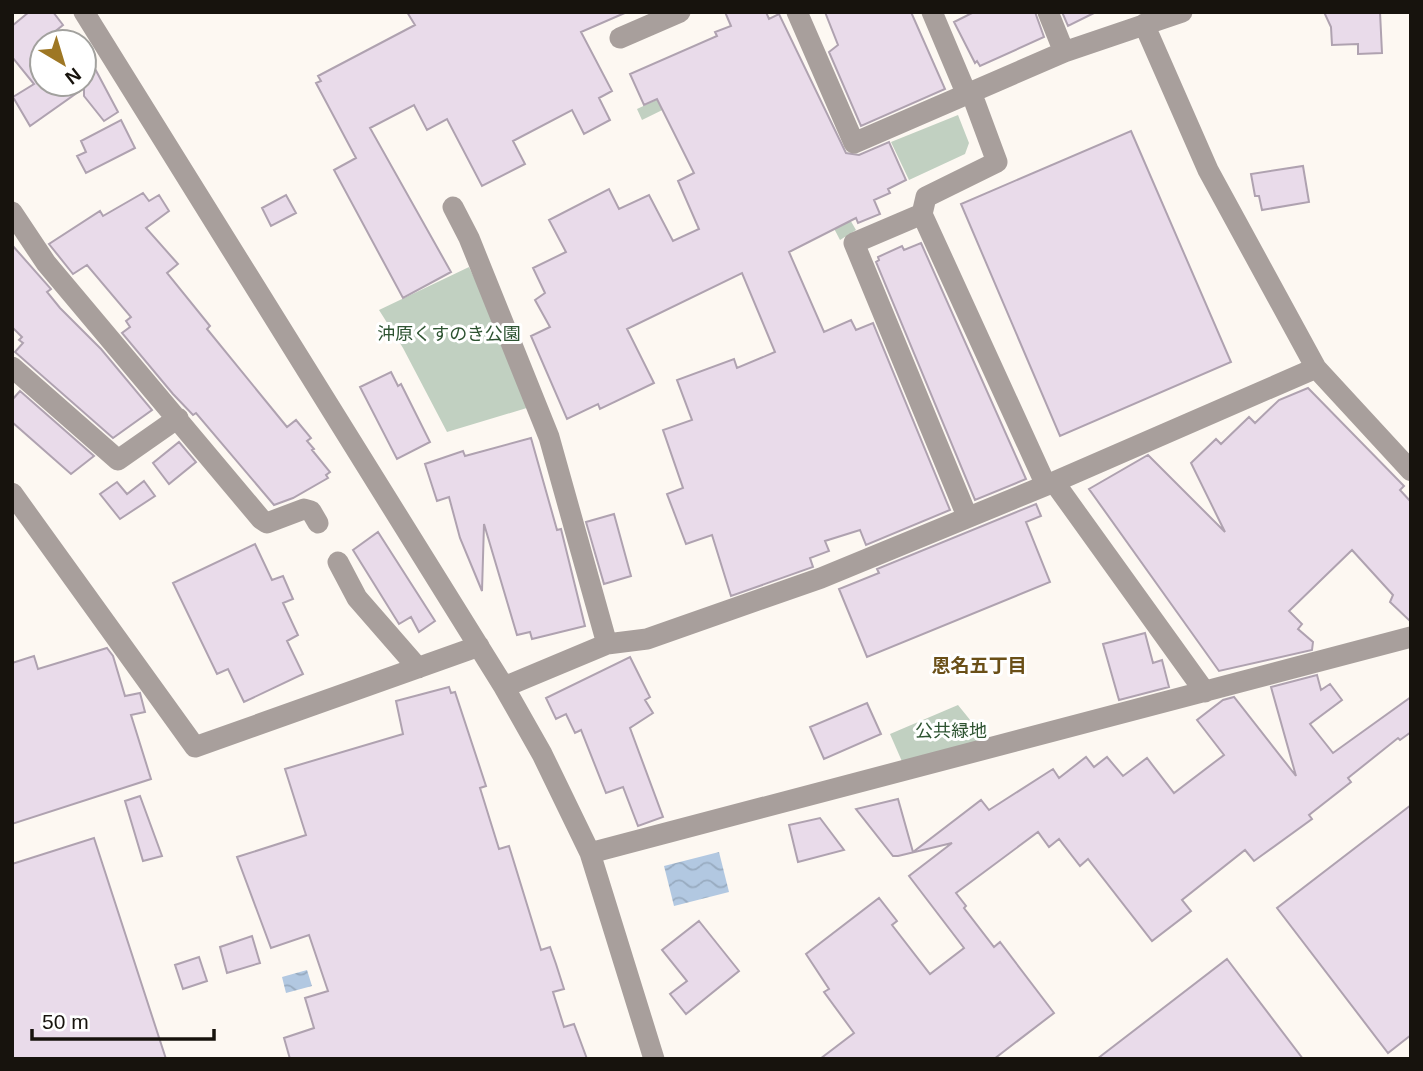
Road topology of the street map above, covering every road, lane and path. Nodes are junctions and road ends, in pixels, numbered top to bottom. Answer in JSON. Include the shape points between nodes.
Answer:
{"nodes":[{"id":1,"x":84,"y":12,"type":"edge"},
{"id":2,"x":680,"y":12,"type":"edge"},
{"id":3,"x":797,"y":12,"type":"edge"},
{"id":4,"x":932,"y":12,"type":"edge"},
{"id":5,"x":1048,"y":12,"type":"edge"},
{"id":6,"x":1182,"y":12,"type":"edge"},
{"id":7,"x":1144,"y":24,"type":"junction"},
{"id":8,"x":620,"y":38,"type":"dead end"},
{"id":9,"x":1065,"y":52,"type":"junction"},
{"id":10,"x":967,"y":95,"type":"junction"},
{"id":11,"x":453,"y":207,"type":"dead end"},
{"id":12,"x":12,"y":212,"type":"edge"},
{"id":13,"x":922,"y":214,"type":"junction"},
{"id":14,"x":12,"y":367,"type":"edge"},
{"id":15,"x":1316,"y":369,"type":"junction"},
{"id":16,"x":178,"y":418,"type":"junction"},
{"id":17,"x":1411,"y":471,"type":"edge"},
{"id":18,"x":1050,"y":482,"type":"junction"},
{"id":19,"x":12,"y":493,"type":"edge"},
{"id":20,"x":967,"y":516,"type":"junction"},
{"id":21,"x":318,"y":523,"type":"dead end"},
{"id":22,"x":338,"y":562,"type":"dead end"},
{"id":23,"x":1411,"y":636,"type":"edge"},
{"id":24,"x":607,"y":644,"type":"junction"},
{"id":25,"x":479,"y":646,"type":"junction"},
{"id":26,"x":418,"y":668,"type":"junction"},
{"id":27,"x":505,"y":687,"type":"junction"},
{"id":28,"x":1205,"y":692,"type":"junction"},
{"id":29,"x":590,"y":853,"type":"junction"},
{"id":30,"x":654,"y":1059,"type":"edge"}],
"edges":[{"from":1,"to":25,"type":"street"},
{"from":2,"to":8,"type":"street"},
{"from":3,"to":10,"type":"street","via":[[854,143]]},
{"from":4,"to":10,"type":"street"},
{"from":5,"to":9,"type":"street"},
{"from":6,"to":7,"type":"street"},
{"from":7,"to":9,"type":"street"},
{"from":7,"to":15,"type":"street","via":[[1208,170]]},
{"from":9,"to":10,"type":"street"},
{"from":10,"to":13,"type":"street","via":[[974,100],[997,162],[926,197]]},
{"from":11,"to":24,"type":"street","via":[[549,437]]},
{"from":12,"to":16,"type":"street","via":[[46,264]]},
{"from":13,"to":18,"type":"street"},
{"from":13,"to":20,"type":"street","via":[[854,243]]},
{"from":14,"to":16,"type":"street","via":[[118,460]]},
{"from":15,"to":17,"type":"street"},
{"from":15,"to":18,"type":"street"},
{"from":16,"to":21,"type":"street","via":[[261,519],[267,523],[304,509],[311,511]]},
{"from":18,"to":20,"type":"street"},
{"from":18,"to":28,"type":"street"},
{"from":19,"to":26,"type":"street","via":[[195,747]]},
{"from":20,"to":24,"type":"street","via":[[808,582],[647,639]]},
{"from":22,"to":26,"type":"street","via":[[357,598]]},
{"from":23,"to":28,"type":"street"},
{"from":24,"to":27,"type":"street"},
{"from":25,"to":26,"type":"street"},
{"from":25,"to":27,"type":"street"},
{"from":27,"to":29,"type":"street"},
{"from":28,"to":29,"type":"street"},
{"from":29,"to":30,"type":"street"}]}
